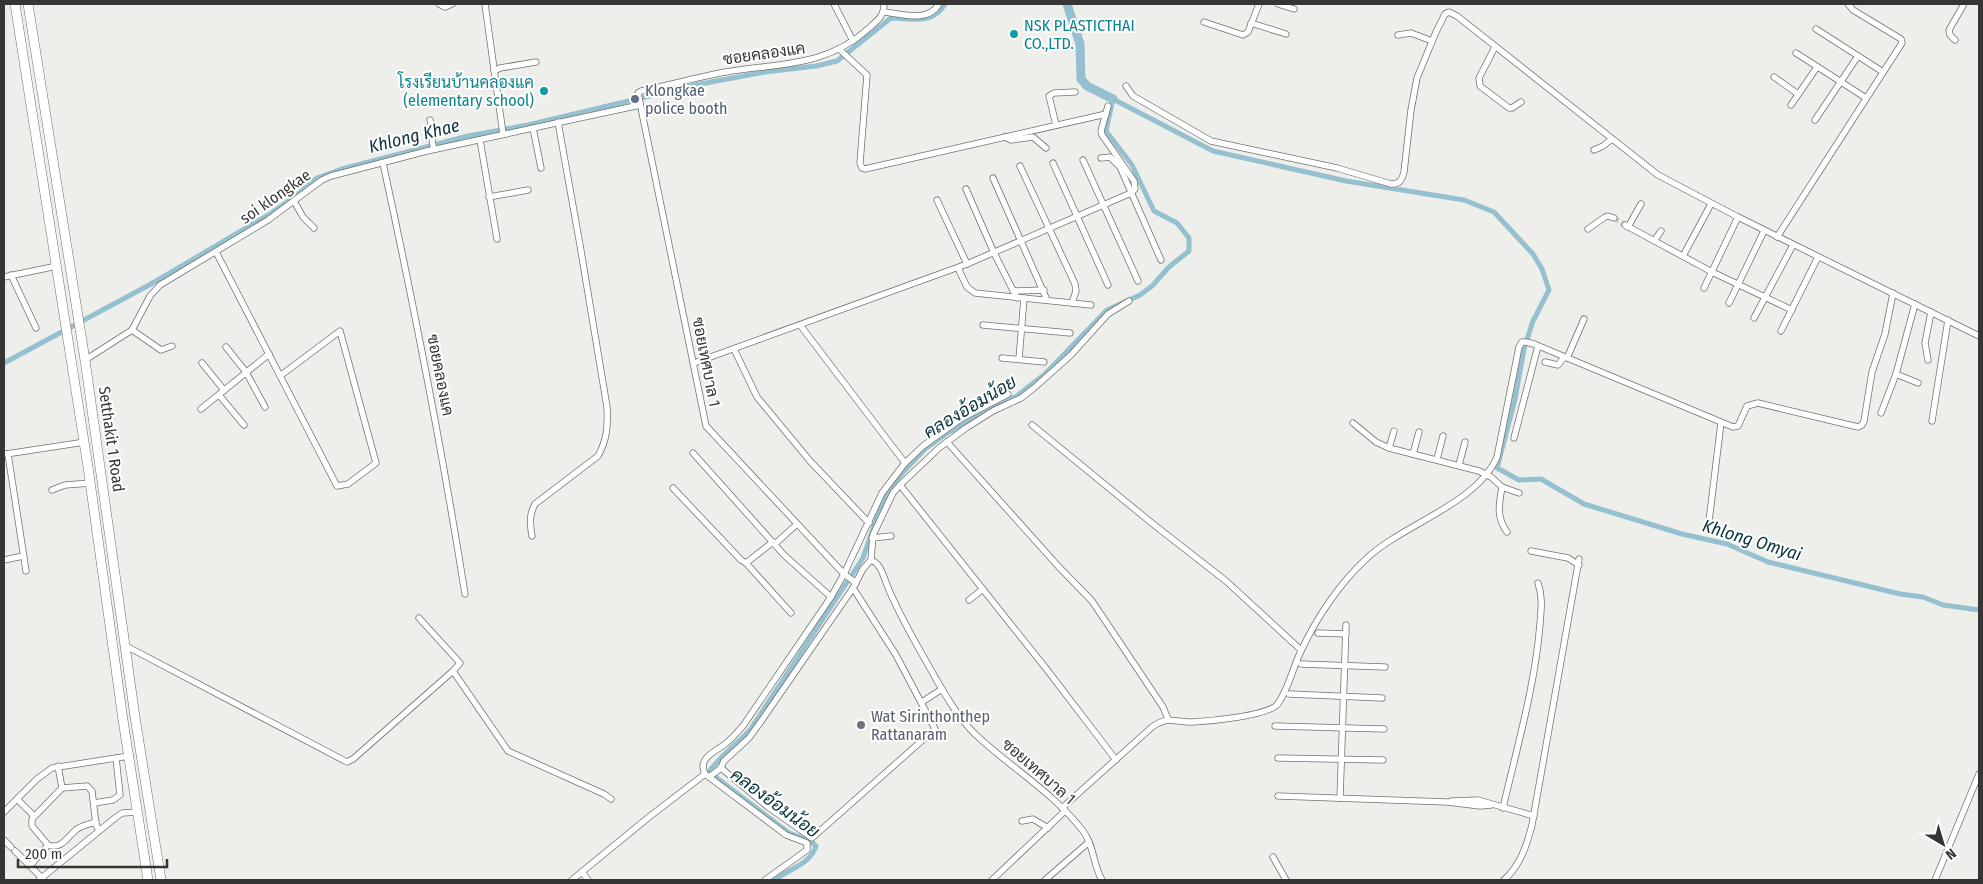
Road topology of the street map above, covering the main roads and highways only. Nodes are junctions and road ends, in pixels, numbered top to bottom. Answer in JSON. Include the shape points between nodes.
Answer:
{"nodes":[{"id":1,"x":15,"y":4,"type":"edge"},
{"id":2,"x":28,"y":4,"type":"edge"},
{"id":3,"x":122,"y":610,"type":"junction"},
{"id":4,"x":108,"y":612,"type":"junction"},
{"id":5,"x":148,"y":880,"type":"edge"},
{"id":6,"x":161,"y":880,"type":"edge"}],
"edges":[{"from":1,"to":4,"type":"main road","name":"Setthakit 1 Road","via":[[91,483]]},
{"from":2,"to":3,"type":"main road","name":"Setthakit 1 Road"},
{"from":3,"to":4,"type":"main road"},
{"from":3,"to":6,"type":"main road","name":"Setthakit 1 Road"},
{"from":4,"to":5,"type":"main road","name":"Setthakit 1 Road"}]}
